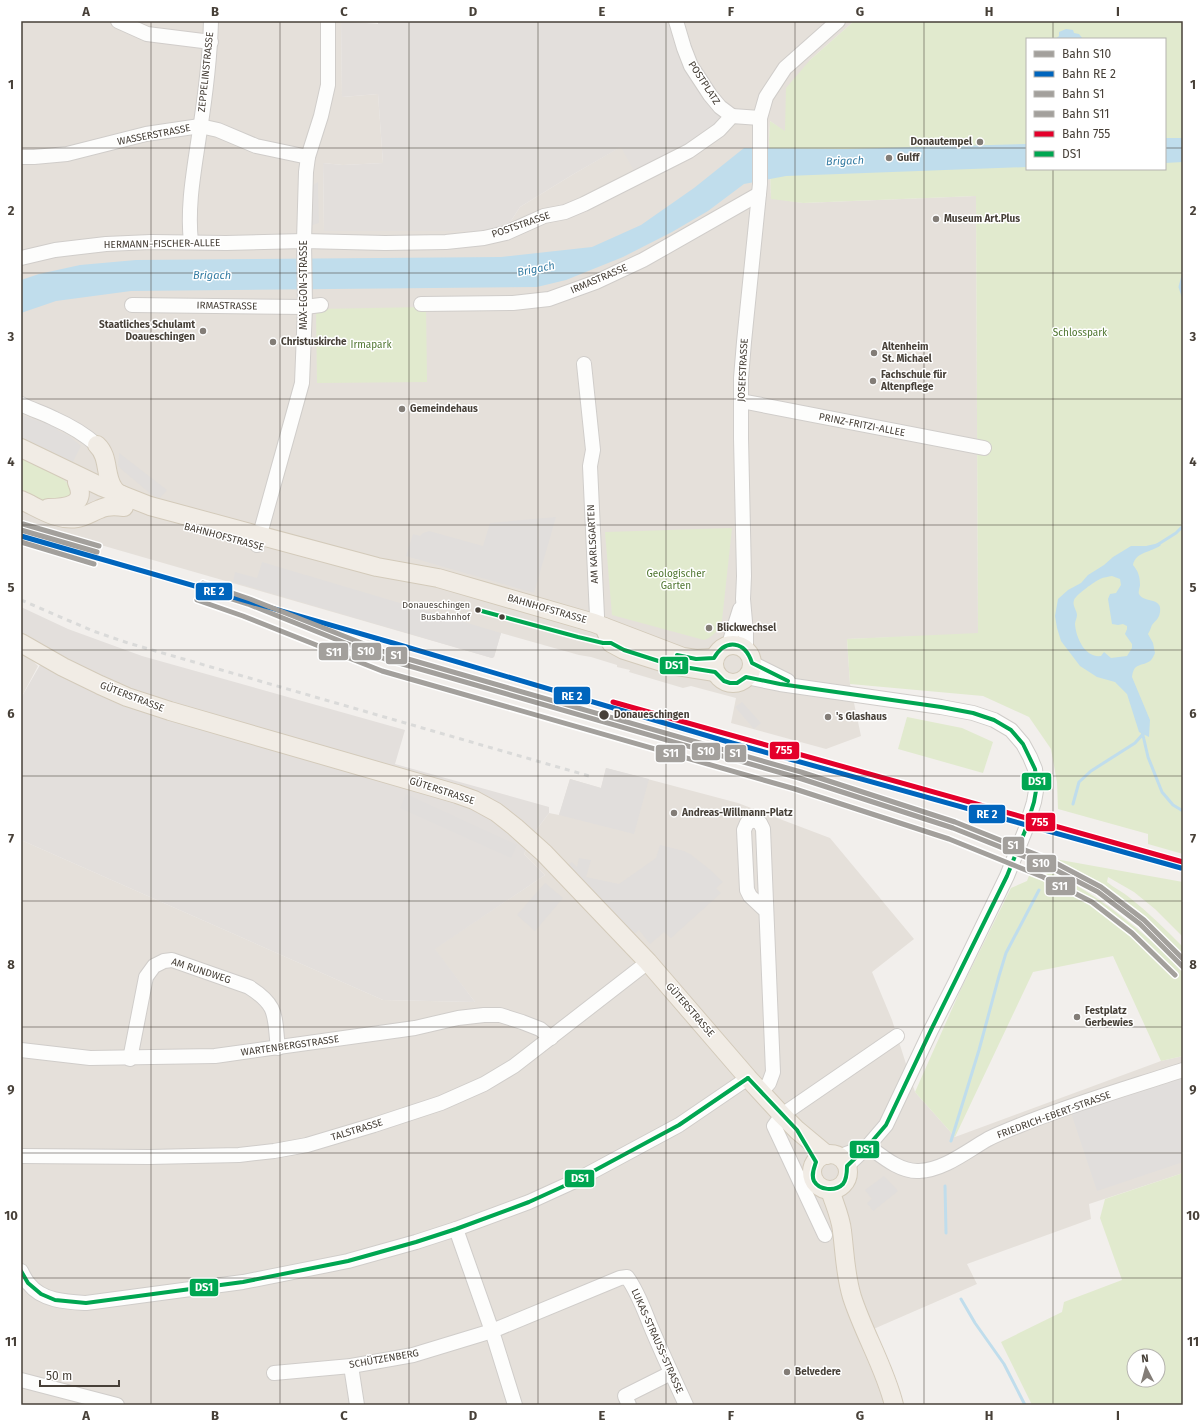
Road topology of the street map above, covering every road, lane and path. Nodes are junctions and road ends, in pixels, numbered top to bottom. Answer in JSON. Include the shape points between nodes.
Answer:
{"nodes":[{"id":1,"x":118,"y":21,"type":"edge"},
{"id":2,"x":211,"y":21,"type":"edge"},
{"id":3,"x":328,"y":21,"type":"edge"},
{"id":4,"x":676,"y":21,"type":"edge"},
{"id":5,"x":838,"y":21,"type":"edge"},
{"id":6,"x":211,"y":42,"type":"junction"},
{"id":7,"x":732,"y":116,"type":"junction"},
{"id":8,"x":760,"y":118,"type":"junction"},
{"id":9,"x":200,"y":126,"type":"junction"},
{"id":10,"x":21,"y":156,"type":"edge"},
{"id":11,"x":308,"y":157,"type":"junction"},
{"id":12,"x":760,"y":189,"type":"junction"},
{"id":13,"x":304,"y":241,"type":"junction"},
{"id":14,"x":191,"y":242,"type":"junction"},
{"id":15,"x":21,"y":258,"type":"edge"},
{"id":16,"x":304,"y":301,"type":"junction"},
{"id":17,"x":421,"y":304,"type":"dead end"},
{"id":18,"x":132,"y":305,"type":"dead end"},
{"id":19,"x":321,"y":305,"type":"dead end"},
{"id":20,"x":584,"y":364,"type":"dead end"},
{"id":21,"x":741,"y":402,"type":"junction"},
{"id":22,"x":21,"y":404,"type":"edge"},
{"id":23,"x":97,"y":445,"type":"junction"},
{"id":24,"x":21,"y":448,"type":"edge"},
{"id":25,"x":984,"y":448,"type":"dead end"},
{"id":26,"x":82,"y":481,"type":"junction"},
{"id":27,"x":23,"y":501,"type":"edge"},
{"id":28,"x":123,"y":502,"type":"junction"},
{"id":29,"x":258,"y":540,"type":"junction"},
{"id":30,"x":599,"y":625,"type":"junction"},
{"id":31,"x":21,"y":643,"type":"edge"},
{"id":32,"x":743,"y":658,"type":"junction"},
{"id":33,"x":715,"y":665,"type":"junction"},
{"id":34,"x":766,"y":911,"type":"junction"},
{"id":35,"x":648,"y":962,"type":"junction"},
{"id":36,"x":897,"y":1036,"type":"dead end"},
{"id":37,"x":551,"y":1038,"type":"junction"},
{"id":38,"x":278,"y":1048,"type":"junction"},
{"id":39,"x":21,"y":1050,"type":"edge"},
{"id":40,"x":130,"y":1058,"type":"junction"},
{"id":41,"x":1183,"y":1070,"type":"edge"},
{"id":42,"x":748,"y":1078,"type":"junction"},
{"id":43,"x":761,"y":1092,"type":"junction"},
{"id":44,"x":782,"y":1115,"type":"junction"},
{"id":45,"x":868,"y":1146,"type":"junction"},
{"id":46,"x":21,"y":1156,"type":"edge"},
{"id":47,"x":832,"y":1160,"type":"junction"},
{"id":48,"x":836,"y":1187,"type":"junction"},
{"id":49,"x":456,"y":1229,"type":"junction"},
{"id":50,"x":825,"y":1235,"type":"dead end"},
{"id":51,"x":21,"y":1271,"type":"edge"},
{"id":52,"x":627,"y":1277,"type":"joint"},
{"id":53,"x":492,"y":1331,"type":"junction"},
{"id":54,"x":351,"y":1366,"type":"junction"},
{"id":55,"x":274,"y":1373,"type":"dead end"},
{"id":56,"x":671,"y":1373,"type":"junction"},
{"id":57,"x":21,"y":1380,"type":"edge"},
{"id":58,"x":627,"y":1401,"type":"edge"},
{"id":59,"x":117,"y":1405,"type":"edge"},
{"id":60,"x":357,"y":1405,"type":"edge"},
{"id":61,"x":515,"y":1405,"type":"edge"},
{"id":62,"x":686,"y":1405,"type":"edge"},
{"id":63,"x":894,"y":1405,"type":"edge"}],
"edges":[{"from":1,"to":6,"type":"street","via":[[147,34]]},
{"from":2,"to":6,"type":"street","name":"ZEPPELINSTRASSE"},
{"from":3,"to":11,"type":"street","name":"MAX-EGON-STRASSE","via":[[328,85]]},
{"from":4,"to":7,"type":"street","name":"POSTPLATZ","via":[[691,66],[720,108]]},
{"from":5,"to":8,"type":"street","name":"JOSEFSTRASSE","via":[[785,68],[766,97]]},
{"from":6,"to":9,"type":"street","name":"ZEPPELINSTRASSE"},
{"from":7,"to":8,"type":"street"},
{"from":7,"to":13,"type":"street","name":"POSTSTRASSE","via":[[719,130],[688,151],[584,204],[565,212],[544,216],[506,233],[446,242]]},
{"from":8,"to":12,"type":"street","name":"JOSEFSTRASSE"},
{"from":9,"to":10,"type":"street","name":"WASSERSTRASSE","via":[[146,134],[67,154]]},
{"from":9,"to":11,"type":"street","name":"WASSERSTRASSE","via":[[218,130],[256,146]]},
{"from":9,"to":14,"type":"street","name":"ZEPPELINSTRASSE","via":[[191,190]]},
{"from":11,"to":13,"type":"street","name":"MAX-EGON-STRASSE"},
{"from":12,"to":17,"type":"street","name":"IRMASTRASSE","via":[[643,260],[596,282],[549,299],[513,303]]},
{"from":12,"to":21,"type":"street","name":"JOSEFSTRASSE","via":[[744,342]]},
{"from":13,"to":14,"type":"street","name":"HERMANN-FISCHER-ALLEE"},
{"from":13,"to":16,"type":"street","name":"MAX-EGON-STRASSE"},
{"from":14,"to":15,"type":"street","name":"HERMANN-FISCHER-ALLEE","via":[[99,244]]},
{"from":16,"to":18,"type":"street","name":"IRMASTRASSE"},
{"from":16,"to":19,"type":"street","name":"IRMASTRASSE"},
{"from":16,"to":29,"type":"street","name":"MAX-EGON-STRASSE","via":[[302,383]]},
{"from":20,"to":30,"type":"street","name":"AM KARLSGARTEN","via":[[593,450],[590,466]]},
{"from":21,"to":25,"type":"street","name":"PRINZ-FRITZI-ALLEE"},
{"from":21,"to":32,"type":"street","name":"JOSEFSTRASSE"},
{"from":22,"to":23,"type":"street","via":[[79,430]]},
{"from":23,"to":26,"type":"main road","via":[[99,450],[94,472]]},
{"from":23,"to":28,"type":"main road","via":[[103,450],[110,479]]},
{"from":24,"to":26,"type":"main road","name":"BAHNHOFSTRASSE","via":[[41,458],[63,474]]},
{"from":26,"to":27,"type":"main road","via":[[77,501],[70,506],[46,508]]},
{"from":26,"to":28,"type":"main road","name":"BAHNHOFSTRASSE","via":[[105,498]]},
{"from":27,"to":28,"type":"main road","via":[[44,513],[63,518],[89,515],[101,508]]},
{"from":28,"to":29,"type":"main road","name":"BAHNHOFSTRASSE","via":[[160,520]]},
{"from":29,"to":30,"type":"main road","name":"BAHNHOFSTRASSE","via":[[420,574]]},
{"from":30,"to":33,"type":"main road","name":"BAHNHOFSTRASSE","via":[[683,657]]},
{"from":31,"to":35,"type":"main road","name":"GÜTERSTRASSE","via":[[127,697],[474,800],[496,812],[544,853]]},
{"from":32,"to":33,"type":"main road","via":[[720,649]]},
{"from":32,"to":33,"type":"main road","via":[[737,683],[724,681],[719,677]]},
{"from":32,"to":45,"type":"street","via":[[801,687],[941,707],[994,720],[1011,730],[1023,744],[1034,769],[1037,785],[1034,802],[1007,876],[886,1125]]},
{"from":34,"to":34,"type":"street","via":[[763,829],[760,823],[754,820],[747,822],[744,830],[747,890]]},
{"from":34,"to":43,"type":"street","via":[[773,1072],[769,1083]]},
{"from":35,"to":37,"type":"street","name":"TALSTRASSE"},
{"from":35,"to":42,"type":"main road","name":"GÜTERSTRASSE"},
{"from":36,"to":44,"type":"street"},
{"from":37,"to":38,"type":"street","name":"WARTENBERGSTRASSE","via":[[540,1029],[522,1022],[500,1015],[484,1015]]},
{"from":37,"to":46,"type":"street","name":"TALSTRASSE","via":[[514,1066],[477,1087],[442,1102],[307,1145],[239,1155]]},
{"from":38,"to":40,"type":"street","name":"WARTENBERGSTRASSE","via":[[215,1056]]},
{"from":38,"to":40,"type":"street","name":"AM RUNDWEG","via":[[273,1010],[259,993],[249,987],[172,960],[154,966],[146,977]]},
{"from":39,"to":40,"type":"street","name":"WARTENBERGSTRASSE","via":[[90,1058]]},
{"from":41,"to":45,"type":"street","name":"FRIEDRICH-EBERT-STRASSE","via":[[1018,1126],[990,1138],[934,1169],[904,1169]]},
{"from":42,"to":43,"type":"main road","name":"GÜTERSTRASSE"},
{"from":42,"to":49,"type":"street","via":[[679,1125],[575,1181],[529,1202]]},
{"from":43,"to":44,"type":"main road","name":"GÜTERSTRASSE"},
{"from":44,"to":47,"type":"main road","name":"GÜTERSTRASSE"},
{"from":44,"to":50,"type":"street","via":[[774,1126]]},
{"from":45,"to":47,"type":"street"},
{"from":47,"to":48,"type":"main road","via":[[848,1172],[847,1179]]},
{"from":47,"to":48,"type":"main road","via":[[813,1168],[812,1175],[818,1186],[824,1189]]},
{"from":48,"to":63,"type":"main road","via":[[845,1268],[852,1297],[890,1386]]},
{"from":49,"to":51,"type":"street","via":[[340,1262],[243,1282],[86,1303],[64,1302],[45,1297],[29,1285]]},
{"from":49,"to":53,"type":"street"},
{"from":52,"to":53,"type":"street","name":"SCHÜTZENBERG"},
{"from":52,"to":56,"type":"street","name":"LUKAS-STRAUSS-STRASSE"},
{"from":53,"to":54,"type":"street","name":"SCHÜTZENBERG","via":[[414,1355]]},
{"from":53,"to":61,"type":"street"},
{"from":54,"to":55,"type":"street","name":"SCHÜTZENBERG"},
{"from":54,"to":60,"type":"street"},
{"from":56,"to":58,"type":"street"},
{"from":56,"to":62,"type":"street","name":"LUKAS-STRAUSS-STRASSE"},
{"from":57,"to":59,"type":"street"}]}
